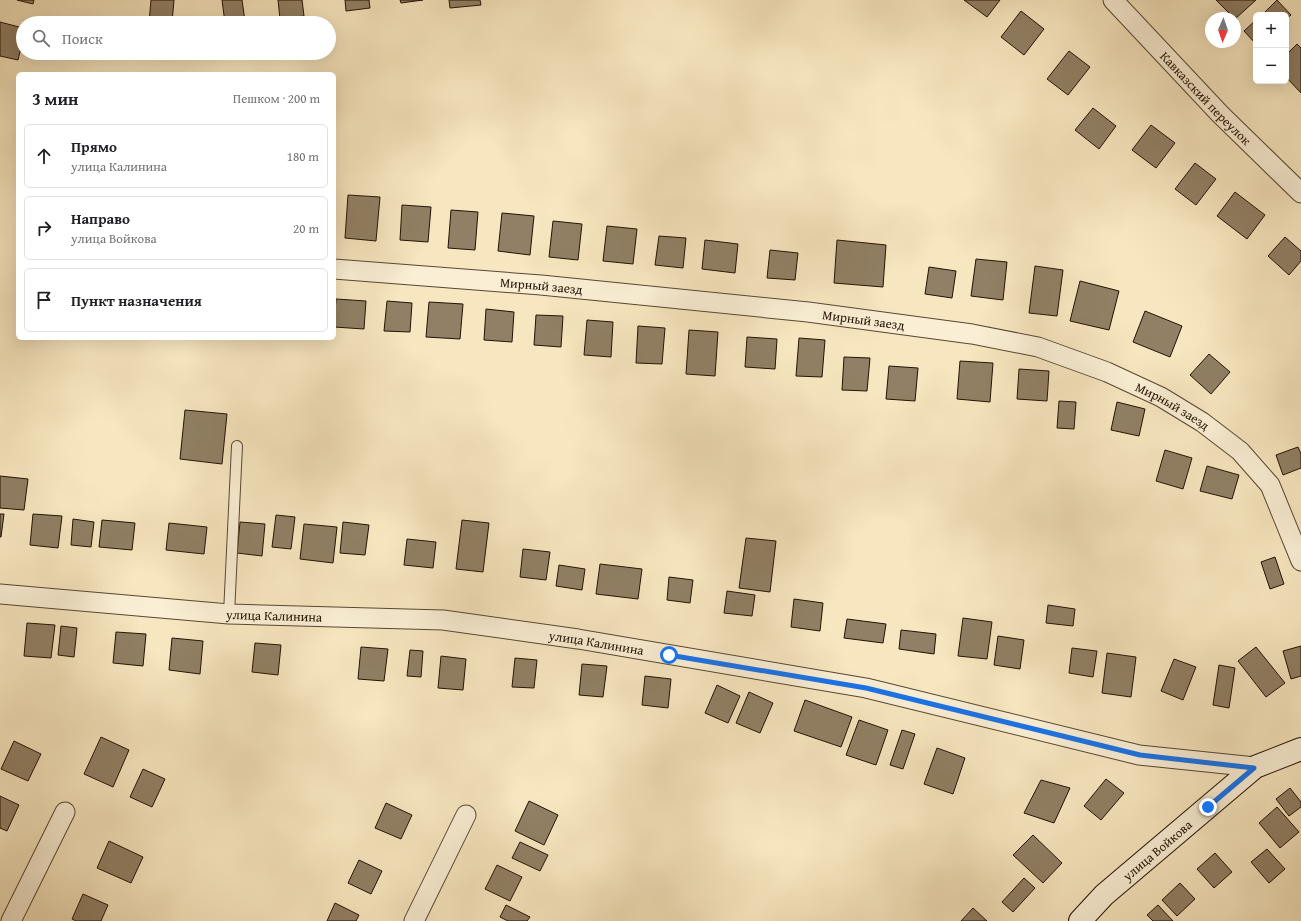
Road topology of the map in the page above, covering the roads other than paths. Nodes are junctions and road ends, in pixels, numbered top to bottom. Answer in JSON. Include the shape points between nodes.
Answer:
{"nodes":[{"id":1,"x":1113,"y":0,"type":"edge"},
{"id":2,"x":1301,"y":193,"type":"edge"},
{"id":3,"x":336,"y":269,"type":"edge"},
{"id":4,"x":237,"y":446,"type":"dead end"},
{"id":5,"x":1301,"y":561,"type":"edge"},
{"id":6,"x":0,"y":594,"type":"edge"},
{"id":7,"x":229,"y":614,"type":"junction"},
{"id":8,"x":1301,"y":749,"type":"edge"},
{"id":9,"x":1254,"y":768,"type":"junction"},
{"id":10,"x":65,"y":812,"type":"dead end"},
{"id":11,"x":466,"y":815,"type":"dead end"},
{"id":12,"x":11,"y":921,"type":"edge"},
{"id":13,"x":414,"y":921,"type":"edge"},
{"id":14,"x":1080,"y":921,"type":"edge"}],
"edges":[{"from":1,"to":2,"type":"street","name":"Кавказский переулок","via":[[1220,114]]},
{"from":3,"to":5,"type":"street","name":"Мирный заезд","via":[[541,285],[808,312],[972,334],[1038,347],[1107,372],[1161,397],[1202,422],[1240,451],[1270,485]]},
{"from":4,"to":7,"type":"lane"},
{"from":6,"to":7,"type":"street","name":"улица Калинина"},
{"from":7,"to":9,"type":"street","name":"улица Калинина","via":[[443,620],[578,639],[866,688],[1140,755]]},
{"from":8,"to":9,"type":"street","name":"улица Войкова"},
{"from":9,"to":14,"type":"street","name":"улица Войкова","via":[[1104,895]]},
{"from":10,"to":12,"type":"street"},
{"from":11,"to":13,"type":"street"}]}
